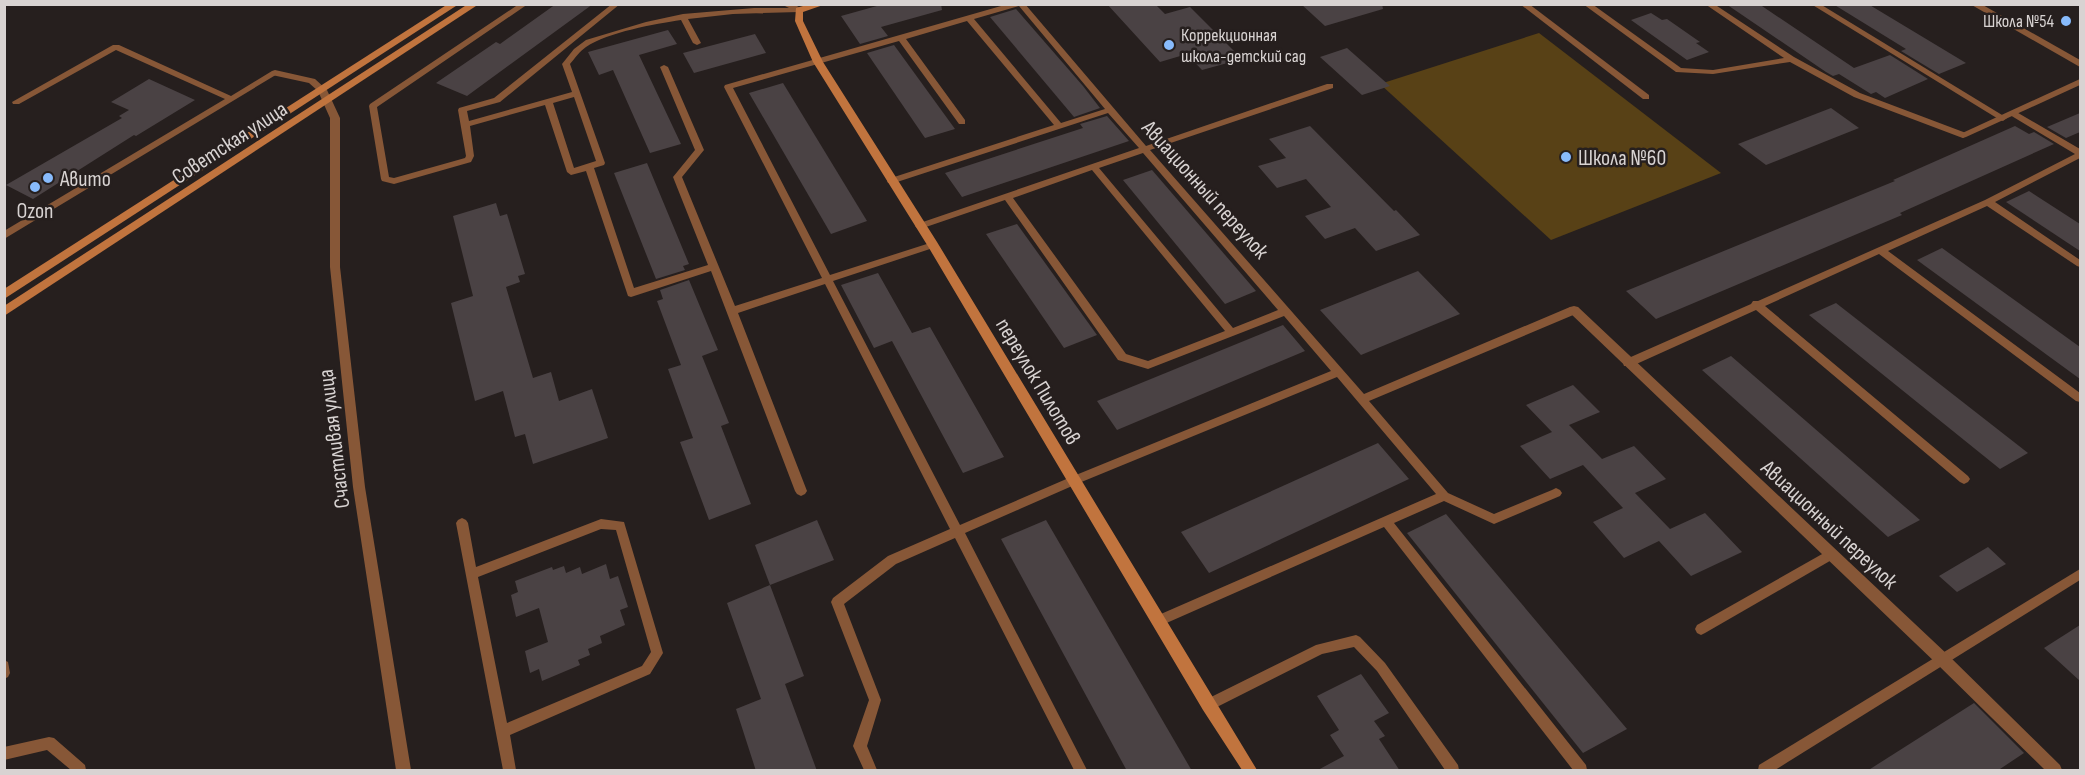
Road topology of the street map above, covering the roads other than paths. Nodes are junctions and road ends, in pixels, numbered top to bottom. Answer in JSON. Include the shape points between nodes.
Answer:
{"nodes":[{"id":1,"x":455,"y":4,"type":"edge"},
{"id":2,"x":475,"y":4,"type":"edge"},
{"id":3,"x":525,"y":4,"type":"edge"},
{"id":4,"x":617,"y":4,"type":"edge"},
{"id":5,"x":785,"y":4,"type":"edge"},
{"id":6,"x":822,"y":4,"type":"edge"},
{"id":7,"x":1019,"y":4,"type":"edge"},
{"id":8,"x":1523,"y":4,"type":"edge"},
{"id":9,"x":1586,"y":4,"type":"edge"},
{"id":10,"x":1708,"y":4,"type":"edge"},
{"id":11,"x":1814,"y":4,"type":"edge"},
{"id":12,"x":1974,"y":4,"type":"edge"},
{"id":13,"x":799,"y":10,"type":"junction"},
{"id":14,"x":683,"y":16,"type":"junction"},
{"id":15,"x":970,"y":19,"type":"junction"},
{"id":16,"x":901,"y":38,"type":"junction"},
{"id":17,"x":697,"y":43,"type":"dead end"},
{"id":18,"x":1791,"y":59,"type":"junction"},
{"id":19,"x":818,"y":62,"type":"junction"},
{"id":20,"x":2080,"y":64,"type":"edge"},
{"id":21,"x":664,"y":67,"type":"dead end"},
{"id":22,"x":275,"y":74,"type":"joint"},
{"id":23,"x":2080,"y":82,"type":"edge"},
{"id":24,"x":1330,"y":86,"type":"dead end"},
{"id":25,"x":578,"y":93,"type":"junction"},
{"id":26,"x":324,"y":96,"type":"junction"},
{"id":27,"x":1646,"y":97,"type":"dead end"},
{"id":28,"x":231,"y":99,"type":"junction"},
{"id":29,"x":16,"y":102,"type":"dead end"},
{"id":30,"x":549,"y":103,"type":"junction"},
{"id":31,"x":1109,"y":110,"type":"junction"},
{"id":32,"x":2013,"y":113,"type":"junction"},
{"id":33,"x":2003,"y":118,"type":"junction"},
{"id":34,"x":962,"y":122,"type":"dead end"},
{"id":35,"x":465,"y":125,"type":"junction"},
{"id":36,"x":1059,"y":126,"type":"junction"},
{"id":37,"x":1963,"y":135,"type":"joint"},
{"id":38,"x":1143,"y":148,"type":"junction"},
{"id":39,"x":2080,"y":154,"type":"edge"},
{"id":40,"x":1093,"y":166,"type":"junction"},
{"id":41,"x":589,"y":167,"type":"junction"},
{"id":42,"x":891,"y":181,"type":"junction"},
{"id":43,"x":1006,"y":196,"type":"junction"},
{"id":44,"x":1988,"y":202,"type":"junction"},
{"id":45,"x":920,"y":226,"type":"junction"},
{"id":46,"x":4,"y":236,"type":"edge"},
{"id":47,"x":933,"y":245,"type":"junction"},
{"id":48,"x":1880,"y":250,"type":"junction"},
{"id":49,"x":2080,"y":264,"type":"edge"},
{"id":50,"x":713,"y":267,"type":"junction"},
{"id":51,"x":828,"y":280,"type":"junction"},
{"id":52,"x":4,"y":295,"type":"edge"},
{"id":53,"x":1756,"y":304,"type":"junction"},
{"id":54,"x":1574,"y":310,"type":"joint"},
{"id":55,"x":732,"y":311,"type":"junction"},
{"id":56,"x":1287,"y":311,"type":"junction"},
{"id":57,"x":4,"y":312,"type":"edge"},
{"id":58,"x":1232,"y":333,"type":"junction"},
{"id":59,"x":1628,"y":363,"type":"junction"},
{"id":60,"x":1339,"y":372,"type":"junction"},
{"id":61,"x":2080,"y":398,"type":"edge"},
{"id":62,"x":1363,"y":399,"type":"junction"},
{"id":63,"x":1964,"y":479,"type":"dead end"},
{"id":64,"x":1075,"y":480,"type":"junction"},
{"id":65,"x":801,"y":491,"type":"dead end"},
{"id":66,"x":1556,"y":493,"type":"dead end"},
{"id":67,"x":1444,"y":496,"type":"junction"},
{"id":68,"x":462,"y":522,"type":"dead end"},
{"id":69,"x":1387,"y":522,"type":"junction"},
{"id":70,"x":957,"y":532,"type":"junction"},
{"id":71,"x":1831,"y":554,"type":"junction"},
{"id":72,"x":474,"y":573,"type":"junction"},
{"id":73,"x":2080,"y":574,"type":"edge"},
{"id":74,"x":1158,"y":621,"type":"junction"},
{"id":75,"x":1701,"y":629,"type":"dead end"},
{"id":76,"x":1942,"y":660,"type":"junction"},
{"id":77,"x":4,"y":666,"type":"edge"},
{"id":78,"x":4,"y":673,"type":"edge"},
{"id":79,"x":1208,"y":705,"type":"junction"},
{"id":80,"x":503,"y":731,"type":"junction"},
{"id":81,"x":4,"y":754,"type":"edge"},
{"id":82,"x":80,"y":771,"type":"edge"},
{"id":83,"x":404,"y":771,"type":"edge"},
{"id":84,"x":510,"y":771,"type":"edge"},
{"id":85,"x":870,"y":771,"type":"edge"},
{"id":86,"x":1081,"y":771,"type":"edge"},
{"id":87,"x":1250,"y":771,"type":"edge"},
{"id":88,"x":1453,"y":771,"type":"edge"},
{"id":89,"x":1581,"y":771,"type":"edge"},
{"id":90,"x":1764,"y":771,"type":"edge"},
{"id":91,"x":2055,"y":771,"type":"edge"}],
"edges":[{"from":1,"to":26,"type":"main road","name":"Советская улица"},
{"from":2,"to":26,"type":"main road","name":"Советская улица"},
{"from":3,"to":35,"type":"lane","via":[[373,106],[385,179],[393,181],[468,160]]},
{"from":4,"to":35,"type":"lane","via":[[497,100],[462,110]]},
{"from":5,"to":13,"type":"street"},
{"from":6,"to":13,"type":"main road"},
{"from":7,"to":15,"type":"lane"},
{"from":7,"to":31,"type":"lane","name":"Авиационный переулок"},
{"from":8,"to":27,"type":"lane"},
{"from":9,"to":18,"type":"lane","via":[[1679,70],[1713,72]]},
{"from":10,"to":18,"type":"lane"},
{"from":11,"to":33,"type":"lane"},
{"from":12,"to":20,"type":"street"},
{"from":13,"to":14,"type":"lane","via":[[752,9]]},
{"from":13,"to":19,"type":"main road","name":"переулок Пилотов","via":[[799,21]]},
{"from":14,"to":17,"type":"lane"},
{"from":14,"to":25,"type":"lane","via":[[585,44],[566,64]]},
{"from":15,"to":16,"type":"lane"},
{"from":15,"to":36,"type":"lane"},
{"from":16,"to":19,"type":"lane"},
{"from":16,"to":34,"type":"lane"},
{"from":18,"to":37,"type":"lane","via":[[1857,94]]},
{"from":19,"to":42,"type":"main road","name":"переулок Пилотов"},
{"from":19,"to":51,"type":"lane","via":[[728,87]]},
{"from":21,"to":50,"type":"lane","via":[[700,150],[677,177]]},
{"from":22,"to":26,"type":"street","via":[[312,81]]},
{"from":22,"to":28,"type":"lane"},
{"from":23,"to":32,"type":"street"},
{"from":24,"to":38,"type":"lane"},
{"from":25,"to":30,"type":"lane"},
{"from":25,"to":41,"type":"lane","via":[[601,163]]},
{"from":26,"to":52,"type":"main road","name":"Советская улица"},
{"from":26,"to":57,"type":"main road","name":"Советская улица"},
{"from":26,"to":83,"type":"street","name":"Счастливая улица","via":[[334,118],[335,267],[359,487]]},
{"from":28,"to":29,"type":"lane","via":[[116,47]]},
{"from":28,"to":46,"type":"lane"},
{"from":30,"to":35,"type":"lane"},
{"from":30,"to":41,"type":"lane","via":[[571,172]]},
{"from":31,"to":36,"type":"lane"},
{"from":31,"to":38,"type":"lane","name":"Авиационный переулок"},
{"from":32,"to":33,"type":"street"},
{"from":32,"to":39,"type":"lane"},
{"from":33,"to":37,"type":"street"},
{"from":36,"to":42,"type":"lane"},
{"from":38,"to":40,"type":"lane"},
{"from":38,"to":56,"type":"lane","name":"Авиационный переулок"},
{"from":39,"to":44,"type":"lane"},
{"from":40,"to":43,"type":"lane"},
{"from":40,"to":58,"type":"lane"},
{"from":41,"to":50,"type":"lane","via":[[632,293]]},
{"from":42,"to":45,"type":"main road","name":"переулок Пилотов"},
{"from":43,"to":45,"type":"lane"},
{"from":43,"to":58,"type":"lane","via":[[1122,357],[1148,365]]},
{"from":44,"to":48,"type":"lane"},
{"from":44,"to":49,"type":"lane"},
{"from":45,"to":47,"type":"main road","name":"переулок Пилотов"},
{"from":47,"to":51,"type":"lane"},
{"from":47,"to":64,"type":"main road","name":"переулок Пилотов"},
{"from":48,"to":53,"type":"lane"},
{"from":48,"to":61,"type":"lane"},
{"from":50,"to":55,"type":"lane"},
{"from":51,"to":55,"type":"lane"},
{"from":51,"to":70,"type":"lane"},
{"from":53,"to":59,"type":"lane"},
{"from":53,"to":63,"type":"lane"},
{"from":54,"to":59,"type":"street","name":"Авиационный переулок"},
{"from":54,"to":62,"type":"lane"},
{"from":55,"to":65,"type":"lane"},
{"from":56,"to":58,"type":"lane"},
{"from":56,"to":60,"type":"lane","name":"Авиационный переулок"},
{"from":59,"to":71,"type":"street","name":"Авиационный переулок"},
{"from":60,"to":62,"type":"lane","name":"Авиационный переулок"},
{"from":60,"to":64,"type":"lane"},
{"from":62,"to":67,"type":"lane","name":"Авиационный переулок"},
{"from":64,"to":70,"type":"lane"},
{"from":64,"to":74,"type":"main road","name":"переулок Пилотов"},
{"from":66,"to":67,"type":"lane","via":[[1494,519]]},
{"from":67,"to":69,"type":"lane"},
{"from":68,"to":72,"type":"lane"},
{"from":69,"to":74,"type":"lane"},
{"from":69,"to":89,"type":"lane"},
{"from":70,"to":85,"type":"lane","via":[[892,560],[837,603],[875,700],[860,746]]},
{"from":70,"to":86,"type":"lane"},
{"from":71,"to":75,"type":"lane"},
{"from":71,"to":76,"type":"street","name":"Авиационный переулок"},
{"from":72,"to":80,"type":"lane"},
{"from":72,"to":80,"type":"lane","via":[[601,524],[620,525],[657,653],[646,670]]},
{"from":73,"to":76,"type":"lane"},
{"from":74,"to":79,"type":"main road","name":"переулок Пилотов"},
{"from":76,"to":90,"type":"lane"},
{"from":76,"to":91,"type":"street","name":"Авиационный переулок"},
{"from":77,"to":78,"type":"lane"},
{"from":79,"to":87,"type":"main road","name":"переулок Пилотов"},
{"from":79,"to":88,"type":"lane","via":[[1320,649],[1356,641],[1381,667]]},
{"from":80,"to":84,"type":"lane"},
{"from":81,"to":82,"type":"lane","via":[[49,743]]}]}
